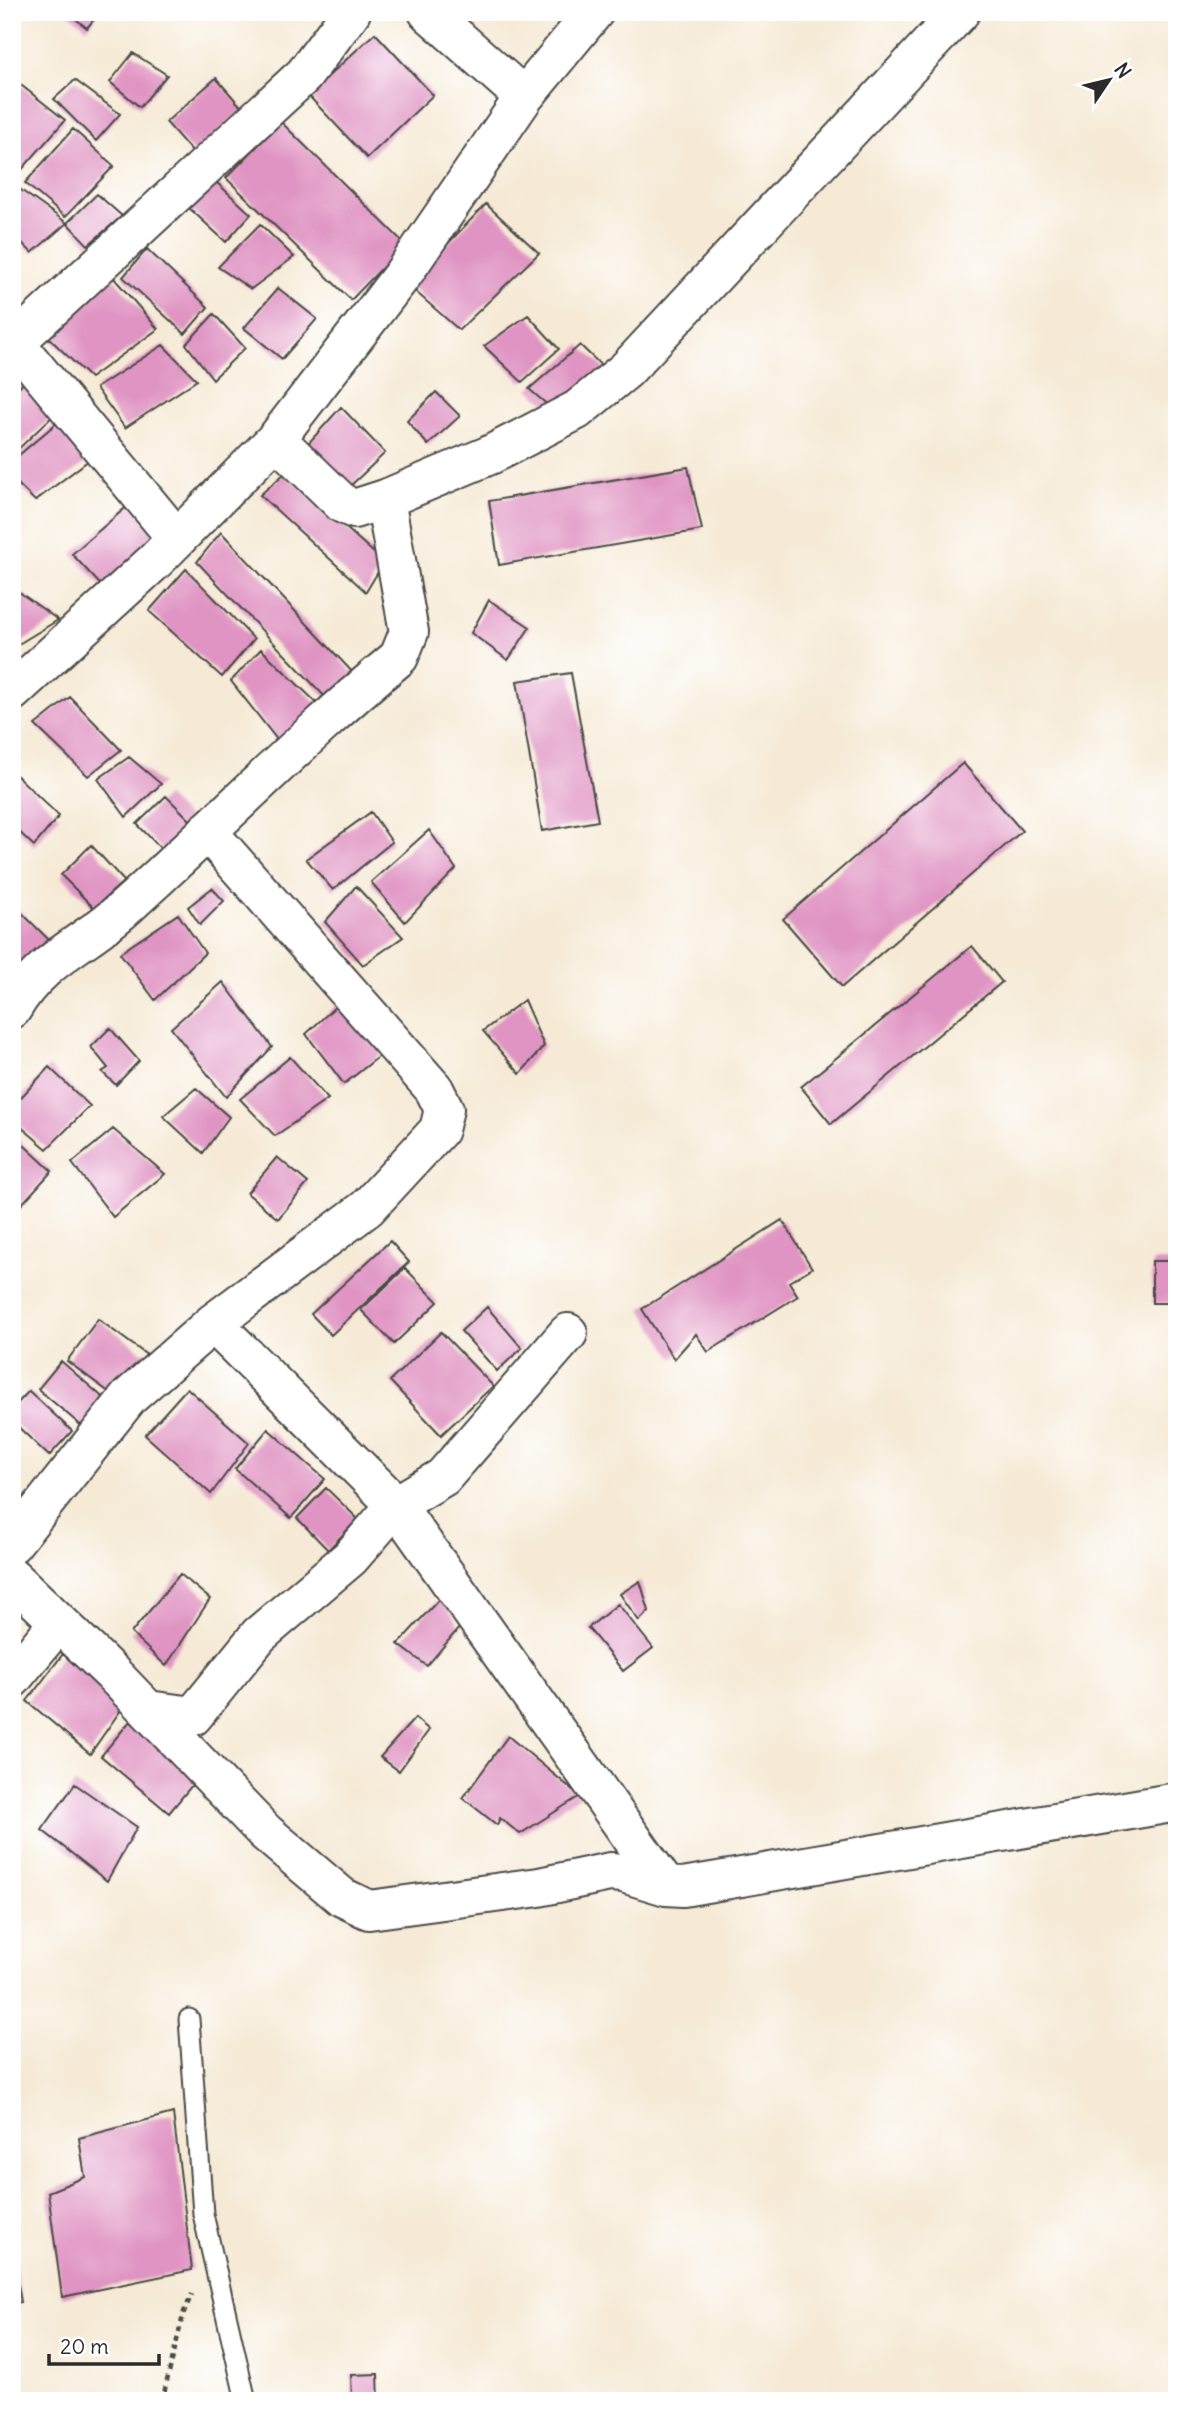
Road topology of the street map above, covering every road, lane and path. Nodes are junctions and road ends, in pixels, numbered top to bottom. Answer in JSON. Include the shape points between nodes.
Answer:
{"nodes":[{"id":1,"x":351,"y":12,"type":"edge"},
{"id":2,"x":428,"y":12,"type":"edge"},
{"id":3,"x":594,"y":12,"type":"edge"},
{"id":4,"x":960,"y":12,"type":"edge"},
{"id":5,"x":524,"y":97,"type":"junction"},
{"id":6,"x":13,"y":342,"type":"edge"},
{"id":7,"x":276,"y":439,"type":"junction"},
{"id":8,"x":385,"y":499,"type":"junction"},
{"id":9,"x":177,"y":539,"type":"junction"},
{"id":10,"x":12,"y":692,"type":"edge"},
{"id":11,"x":206,"y":831,"type":"junction"},
{"id":12,"x":12,"y":1009,"type":"edge"},
{"id":13,"x":213,"y":1323,"type":"junction"},
{"id":14,"x":568,"y":1334,"type":"dead end"},
{"id":15,"x":396,"y":1505,"type":"junction"},
{"id":16,"x":12,"y":1544,"type":"edge"},
{"id":17,"x":12,"y":1577,"type":"edge"},
{"id":18,"x":59,"y":1622,"type":"junction"},
{"id":19,"x":12,"y":1679,"type":"edge"},
{"id":20,"x":148,"y":1710,"type":"junction"},
{"id":21,"x":1177,"y":1802,"type":"edge"},
{"id":22,"x":666,"y":1886,"type":"junction"},
{"id":23,"x":189,"y":2019,"type":"dead end"},
{"id":24,"x":212,"y":2250,"type":"junction"},
{"id":25,"x":162,"y":2401,"type":"edge"},
{"id":26,"x":246,"y":2401,"type":"edge"}],
"edges":[{"from":1,"to":6,"type":"street","via":[[304,75]]},
{"from":2,"to":5,"type":"street"},
{"from":3,"to":5,"type":"street"},
{"from":4,"to":8,"type":"street","via":[[626,370],[577,410],[490,455]]},
{"from":5,"to":7,"type":"street","via":[[403,274]]},
{"from":6,"to":9,"type":"street"},
{"from":7,"to":8,"type":"street","via":[[343,504],[354,509]]},
{"from":7,"to":9,"type":"street"},
{"from":8,"to":11,"type":"street","via":[[409,632],[399,657]]},
{"from":9,"to":10,"type":"street"},
{"from":11,"to":12,"type":"street","via":[[124,909],[44,967]]},
{"from":11,"to":13,"type":"street","via":[[434,1089],[444,1109],[439,1130],[367,1208]]},
{"from":13,"to":15,"type":"street"},
{"from":13,"to":16,"type":"street","via":[[129,1396]]},
{"from":14,"to":15,"type":"street","via":[[443,1477]]},
{"from":15,"to":20,"type":"street","via":[[349,1558],[258,1635],[192,1716]]},
{"from":15,"to":22,"type":"street"},
{"from":17,"to":18,"type":"street"},
{"from":18,"to":19,"type":"street"},
{"from":18,"to":20,"type":"street"},
{"from":20,"to":22,"type":"street","via":[[265,1832],[342,1897],[369,1910],[539,1887],[610,1872]]},
{"from":21,"to":22,"type":"street","via":[[683,1887]]},
{"from":23,"to":24,"type":"lane","via":[[203,2214]]},
{"from":24,"to":25,"type":"path","via":[[184,2312]]},
{"from":24,"to":26,"type":"lane"}]}
